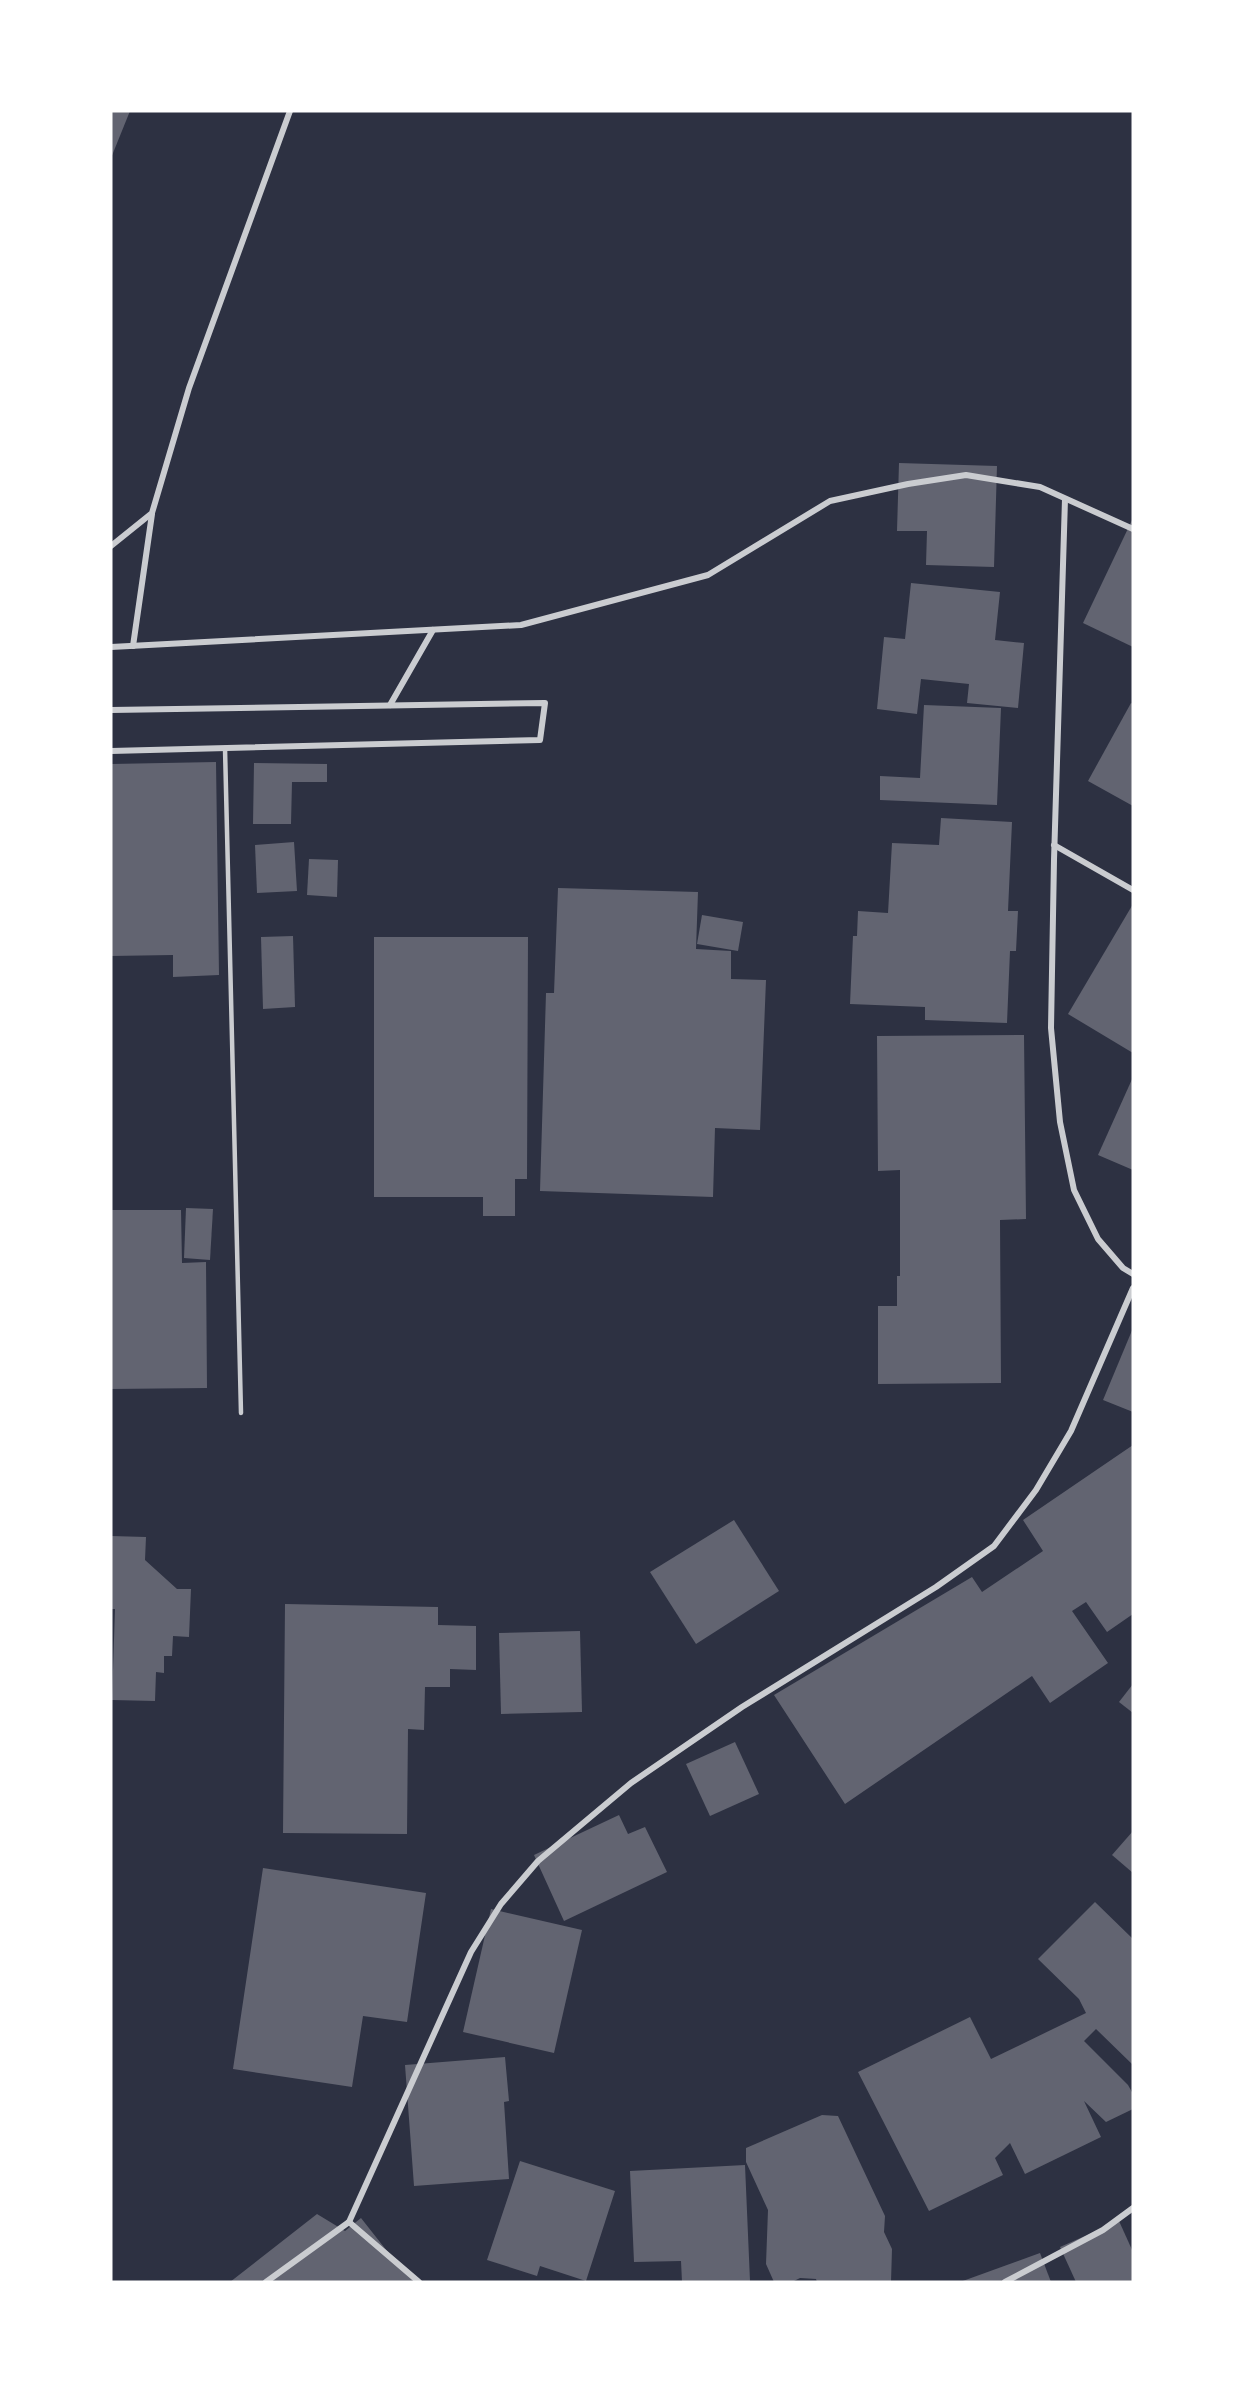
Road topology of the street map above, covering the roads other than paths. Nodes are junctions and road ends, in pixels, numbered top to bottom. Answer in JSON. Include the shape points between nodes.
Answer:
{"nodes":[{"id":1,"x":291,"y":111,"type":"edge"},
{"id":2,"x":1065,"y":499,"type":"junction"},
{"id":3,"x":152,"y":513,"type":"junction"},
{"id":4,"x":1133,"y":529,"type":"edge"},
{"id":5,"x":111,"y":546,"type":"edge"},
{"id":6,"x":433,"y":630,"type":"junction"},
{"id":7,"x":133,"y":646,"type":"junction"},
{"id":8,"x":111,"y":647,"type":"edge"},
{"id":9,"x":390,"y":705,"type":"junction"},
{"id":10,"x":111,"y":710,"type":"edge"},
{"id":11,"x":225,"y":748,"type":"junction"},
{"id":12,"x":111,"y":751,"type":"edge"},
{"id":13,"x":1054,"y":845,"type":"junction"},
{"id":14,"x":1133,"y":890,"type":"edge"},
{"id":15,"x":1133,"y":1274,"type":"edge"},
{"id":16,"x":1133,"y":1288,"type":"edge"},
{"id":17,"x":241,"y":1413,"type":"dead end"},
{"id":18,"x":1133,"y":2208,"type":"edge"},
{"id":19,"x":349,"y":2222,"type":"junction"},
{"id":20,"x":266,"y":2282,"type":"edge"},
{"id":21,"x":419,"y":2282,"type":"edge"},
{"id":22,"x":1005,"y":2282,"type":"edge"}],
"edges":[{"from":1,"to":3,"type":"street","via":[[189,388]]},
{"from":2,"to":4,"type":"street"},
{"from":2,"to":6,"type":"street","via":[[1040,487],[966,475],[908,484],[830,501],[708,575],[521,625]]},
{"from":2,"to":13,"type":"street"},
{"from":3,"to":5,"type":"street"},
{"from":3,"to":7,"type":"street"},
{"from":6,"to":7,"type":"street"},
{"from":6,"to":9,"type":"street"},
{"from":7,"to":8,"type":"street"},
{"from":9,"to":10,"type":"street"},
{"from":9,"to":11,"type":"street","via":[[545,703],[540,740]]},
{"from":11,"to":12,"type":"street"},
{"from":11,"to":17,"type":"lane"},
{"from":13,"to":14,"type":"street"},
{"from":13,"to":15,"type":"street","via":[[1051,1028],[1060,1122],[1074,1190],[1098,1239]]},
{"from":16,"to":19,"type":"street","via":[[1071,1431],[1036,1490],[994,1546],[742,1707],[632,1783],[538,1861],[501,1904],[471,1952]]},
{"from":18,"to":22,"type":"street","via":[[1103,2230]]},
{"from":19,"to":20,"type":"street"},
{"from":19,"to":21,"type":"street"}]}
